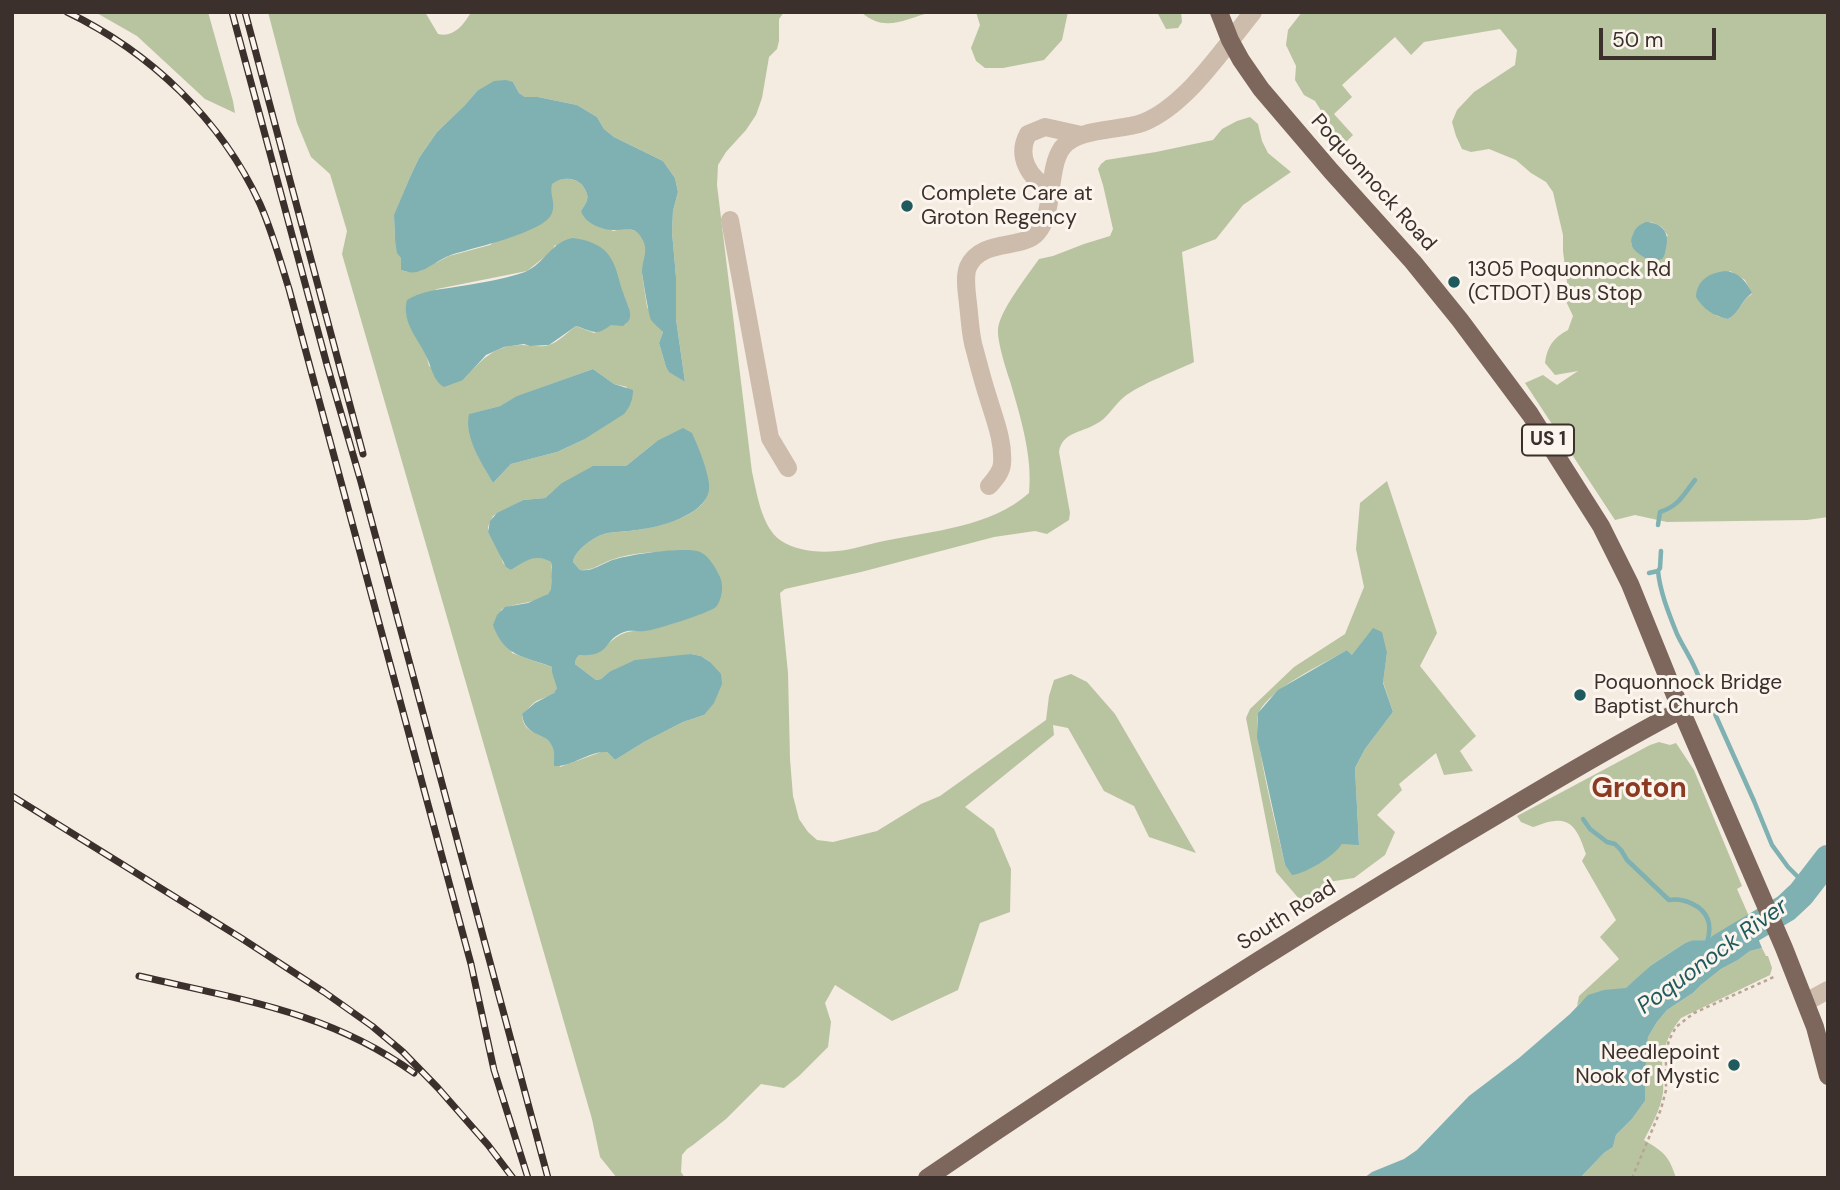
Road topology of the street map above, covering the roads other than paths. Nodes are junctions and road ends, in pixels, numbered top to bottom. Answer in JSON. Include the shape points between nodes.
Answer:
{"nodes":[{"id":1,"x":1219,"y":12,"type":"edge"},
{"id":2,"x":1253,"y":12,"type":"edge"},
{"id":3,"x":1230,"y":40,"type":"junction"},
{"id":4,"x":1081,"y":135,"type":"junction"},
{"id":5,"x":1050,"y":188,"type":"junction"},
{"id":6,"x":730,"y":220,"type":"dead end"},
{"id":7,"x":788,"y":468,"type":"dead end"},
{"id":8,"x":989,"y":486,"type":"dead end"},
{"id":9,"x":1681,"y":710,"type":"junction"},
{"id":10,"x":1828,"y":990,"type":"edge"},
{"id":11,"x":1806,"y":1002,"type":"junction"},
{"id":12,"x":1828,"y":1076,"type":"edge"},
{"id":13,"x":928,"y":1178,"type":"edge"}],
"edges":[{"from":1,"to":3,"type":"main road","name":"Poquonnock Road","number":"US 1"},
{"from":2,"to":3,"type":"street"},
{"from":3,"to":4,"type":"street","via":[[1166,111],[1129,127]]},
{"from":3,"to":9,"type":"main road","name":"Poquonnock Road","number":"US 1","via":[[1281,114],[1461,320],[1554,449],[1614,549]]},
{"from":4,"to":5,"type":"street","via":[[1062,147]]},
{"from":4,"to":5,"type":"street","via":[[1045,127],[1028,134],[1025,162],[1034,177]]},
{"from":5,"to":8,"type":"street","via":[[1038,232],[1030,239],[982,250],[968,266],[974,348],[1002,450],[999,474]]},
{"from":6,"to":7,"type":"street","via":[[770,438]]},
{"from":9,"to":11,"type":"main road","name":"Poquonnock Road","number":"US 1"},
{"from":9,"to":13,"type":"main road","name":"South Road","via":[[1305,931]]},
{"from":10,"to":11,"type":"street"},
{"from":11,"to":12,"type":"main road","number":"US 1"}]}
